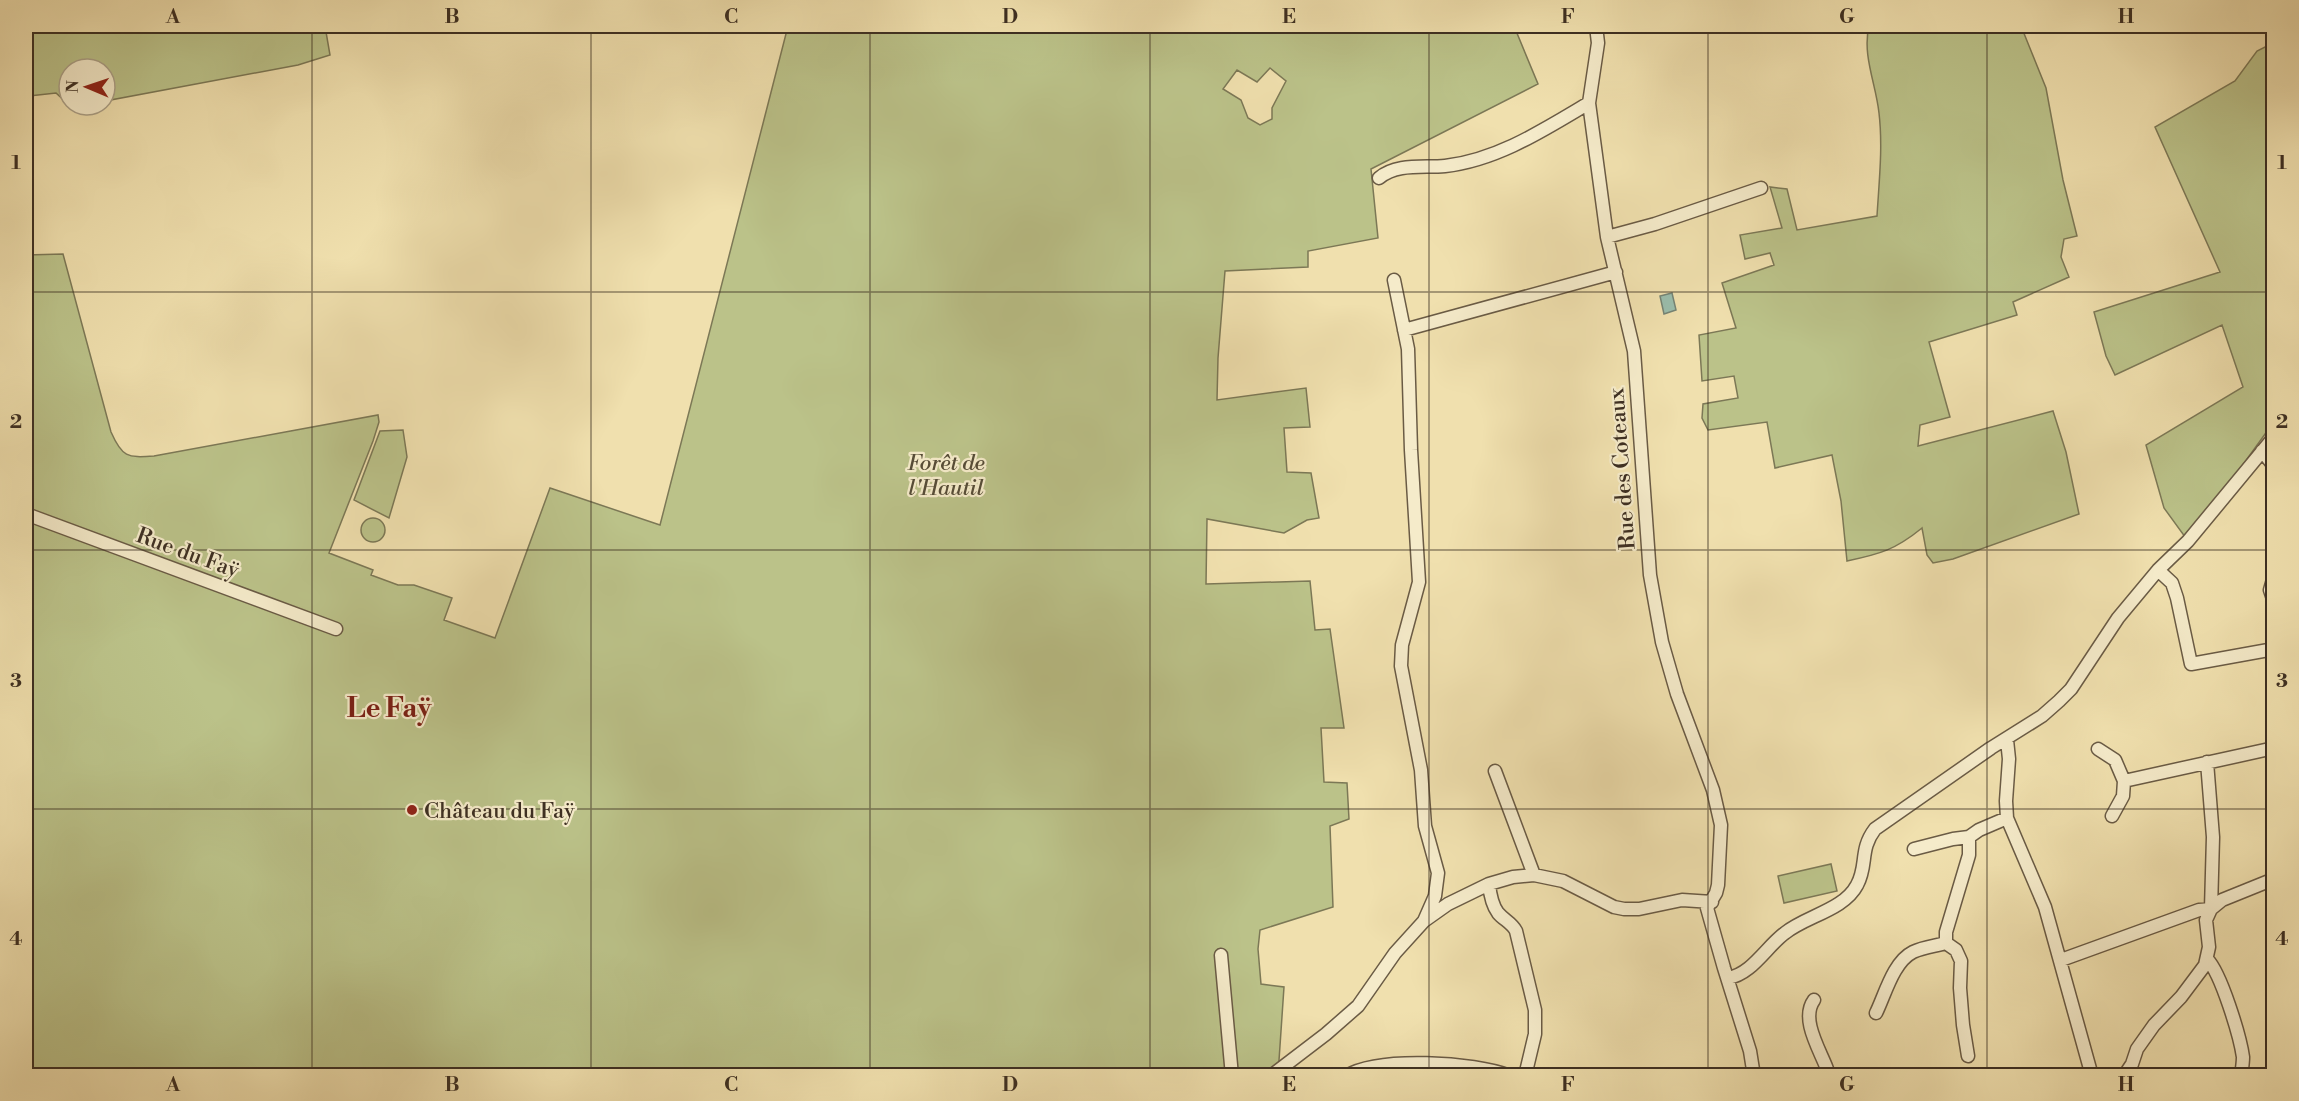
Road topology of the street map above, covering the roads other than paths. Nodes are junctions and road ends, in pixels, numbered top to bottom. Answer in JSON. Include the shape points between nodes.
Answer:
{"nodes":[{"id":1,"x":1596,"y":26,"type":"edge"},
{"id":2,"x":1589,"y":103,"type":"junction"},
{"id":3,"x":1379,"y":178,"type":"dead end"},
{"id":4,"x":1761,"y":188,"type":"dead end"},
{"id":5,"x":1607,"y":237,"type":"junction"},
{"id":6,"x":1616,"y":272,"type":"junction"},
{"id":7,"x":1394,"y":280,"type":"dead end"},
{"id":8,"x":1404,"y":330,"type":"junction"},
{"id":9,"x":2274,"y":437,"type":"edge"},
{"id":10,"x":2262,"y":451,"type":"junction"},
{"id":11,"x":2274,"y":466,"type":"edge"},
{"id":12,"x":26,"y":514,"type":"edge"},
{"id":13,"x":2158,"y":570,"type":"junction"},
{"id":14,"x":2274,"y":576,"type":"edge"},
{"id":15,"x":2274,"y":602,"type":"edge"},
{"id":16,"x":336,"y":629,"type":"dead end"},
{"id":17,"x":2274,"y":649,"type":"edge"},
{"id":18,"x":2007,"y":740,"type":"junction"},
{"id":19,"x":2274,"y":748,"type":"edge"},
{"id":20,"x":2098,"y":749,"type":"dead end"},
{"id":21,"x":2206,"y":762,"type":"junction"},
{"id":22,"x":1495,"y":771,"type":"dead end"},
{"id":23,"x":2124,"y":780,"type":"junction"},
{"id":24,"x":2112,"y":816,"type":"dead end"},
{"id":25,"x":2007,"y":818,"type":"junction"},
{"id":26,"x":1969,"y":837,"type":"junction"},
{"id":27,"x":1914,"y":849,"type":"dead end"},
{"id":28,"x":1534,"y":875,"type":"junction"},
{"id":29,"x":2274,"y":879,"type":"edge"},
{"id":30,"x":1489,"y":884,"type":"junction"},
{"id":31,"x":1712,"y":902,"type":"junction"},
{"id":32,"x":2211,"y":909,"type":"junction"},
{"id":33,"x":1424,"y":921,"type":"junction"},
{"id":34,"x":1946,"y":943,"type":"junction"},
{"id":35,"x":1221,"y":955,"type":"dead end"},
{"id":36,"x":2207,"y":959,"type":"junction"},
{"id":37,"x":2061,"y":960,"type":"junction"},
{"id":38,"x":1728,"y":978,"type":"junction"},
{"id":39,"x":1814,"y":1000,"type":"dead end"},
{"id":40,"x":1876,"y":1013,"type":"dead end"},
{"id":41,"x":1968,"y":1056,"type":"dead end"},
{"id":42,"x":1527,"y":1069,"type":"edge"},
{"id":43,"x":1232,"y":1076,"type":"edge"},
{"id":44,"x":1271,"y":1076,"type":"edge"},
{"id":45,"x":1346,"y":1076,"type":"edge"},
{"id":46,"x":1510,"y":1076,"type":"edge"},
{"id":47,"x":1754,"y":1076,"type":"edge"},
{"id":48,"x":1827,"y":1076,"type":"edge"},
{"id":49,"x":2092,"y":1076,"type":"edge"},
{"id":50,"x":2124,"y":1076,"type":"edge"},
{"id":51,"x":2241,"y":1076,"type":"edge"}],
"edges":[{"from":1,"to":2,"type":"street","name":"Rue des Coteaux","via":[[1598,43]]},
{"from":2,"to":3,"type":"street","via":[[1538,134],[1471,161],[1387,171]]},
{"from":2,"to":5,"type":"street","name":"Rue des Coteaux"},
{"from":4,"to":5,"type":"street"},
{"from":5,"to":6,"type":"street","name":"Rue des Coteaux"},
{"from":6,"to":8,"type":"street"},
{"from":6,"to":31,"type":"street","name":"Rue des Coteaux","via":[[1634,351],[1650,575],[1662,642],[1713,790],[1721,825],[1719,878]]},
{"from":7,"to":8,"type":"street"},
{"from":8,"to":33,"type":"street","via":[[1419,582],[1402,645],[1401,666],[1421,770],[1425,826],[1438,873],[1435,896]]},
{"from":9,"to":10,"type":"street"},
{"from":10,"to":11,"type":"street"},
{"from":10,"to":13,"type":"street"},
{"from":12,"to":16,"type":"street","name":"Rue du Faÿ"},
{"from":13,"to":17,"type":"street","via":[[2172,583],[2192,664]]},
{"from":13,"to":18,"type":"street","via":[[2118,618],[2071,689],[2042,716]]},
{"from":14,"to":15,"type":"street","via":[[2270,590]]},
{"from":18,"to":25,"type":"street"},
{"from":18,"to":38,"type":"street","via":[[1875,829],[1865,845],[1857,886],[1841,902],[1784,933],[1748,969]]},
{"from":19,"to":21,"type":"street"},
{"from":20,"to":23,"type":"street","via":[[2115,760]]},
{"from":21,"to":23,"type":"street"},
{"from":21,"to":32,"type":"street","via":[[2213,837]]},
{"from":22,"to":28,"type":"street"},
{"from":23,"to":24,"type":"street","via":[[2123,796]]},
{"from":25,"to":26,"type":"street"},
{"from":25,"to":37,"type":"street","via":[[2045,907]]},
{"from":26,"to":27,"type":"street"},
{"from":26,"to":34,"type":"street","via":[[1969,855]]},
{"from":28,"to":30,"type":"street"},
{"from":28,"to":31,"type":"street","via":[[1563,881],[1624,909],[1682,900]]},
{"from":29,"to":32,"type":"street","via":[[2222,900]]},
{"from":30,"to":33,"type":"street"},
{"from":30,"to":42,"type":"street","via":[[1498,914],[1516,931],[1530,985],[1535,1034]]},
{"from":31,"to":38,"type":"street","name":"Rue des Coteaux","via":[[1707,908]]},
{"from":32,"to":36,"type":"street","via":[[2206,920]]},
{"from":32,"to":37,"type":"street"},
{"from":33,"to":44,"type":"street","via":[[1395,953],[1358,1006]]},
{"from":34,"to":40,"type":"street","via":[[1910,953],[1896,970]]},
{"from":34,"to":41,"type":"street","via":[[1956,950],[1961,962],[1962,1025]]},
{"from":35,"to":43,"type":"street"},
{"from":36,"to":50,"type":"street","via":[[2195,981],[2154,1025]]},
{"from":36,"to":51,"type":"street","via":[[2221,979],[2243,1055]]},
{"from":37,"to":49,"type":"street"},
{"from":38,"to":47,"type":"street"},
{"from":39,"to":48,"type":"street","via":[[1809,1022]]},
{"from":45,"to":46,"type":"street","via":[[1370,1066],[1444,1063]]}]}
